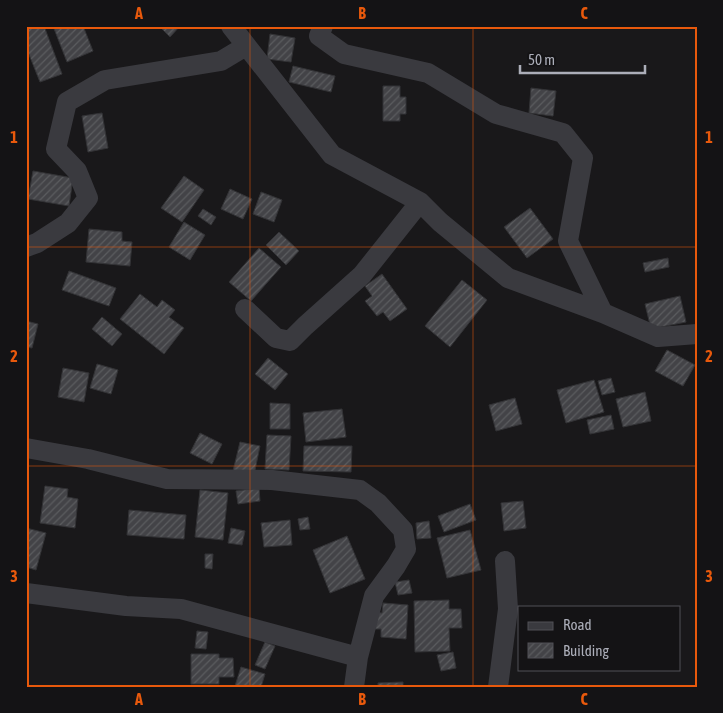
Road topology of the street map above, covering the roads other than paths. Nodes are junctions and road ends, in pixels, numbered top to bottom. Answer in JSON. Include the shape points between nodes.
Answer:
{"nodes":[{"id":1,"x":231,"y":26,"type":"edge"},
{"id":2,"x":323,"y":26,"type":"edge"},
{"id":3,"x":246,"y":46,"type":"junction"},
{"id":4,"x":420,"y":202,"type":"junction"},
{"id":5,"x":26,"y":247,"type":"edge"},
{"id":6,"x":244,"y":309,"type":"dead end"},
{"id":7,"x":604,"y":313,"type":"junction"},
{"id":8,"x":697,"y":334,"type":"edge"},
{"id":9,"x":26,"y":448,"type":"edge"},
{"id":10,"x":504,"y":561,"type":"dead end"},
{"id":11,"x":26,"y":593,"type":"edge"},
{"id":12,"x":358,"y":657,"type":"junction"},
{"id":13,"x":354,"y":687,"type":"edge"},
{"id":14,"x":498,"y":687,"type":"edge"}],
"edges":[{"from":1,"to":3,"type":"street"},
{"from":2,"to":7,"type":"street","via":[[319,36],[344,54],[428,73],[496,114],[563,133],[583,158],[568,241]]},
{"from":3,"to":4,"type":"street","via":[[332,156]]},
{"from":3,"to":5,"type":"street","via":[[222,61],[105,80],[67,102],[56,150],[77,171],[88,198],[68,223]]},
{"from":4,"to":6,"type":"street","via":[[362,275],[290,341],[276,338]]},
{"from":4,"to":7,"type":"street","via":[[508,278]]},
{"from":7,"to":8,"type":"street","via":[[658,336]]},
{"from":9,"to":12,"type":"street","via":[[88,458],[167,479],[272,480],[360,490],[404,530],[406,549],[374,596]]},
{"from":10,"to":14,"type":"street","via":[[508,609]]},
{"from":11,"to":12,"type":"street","via":[[181,610]]},
{"from":12,"to":13,"type":"street"}]}
